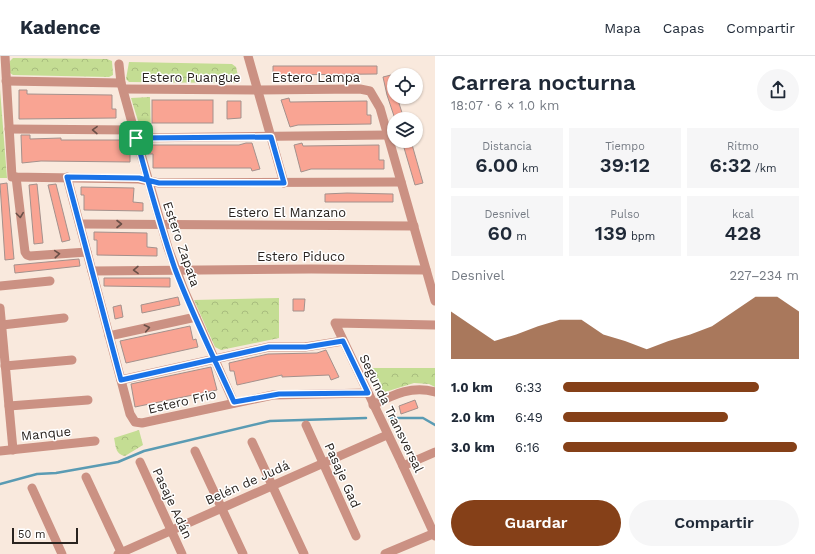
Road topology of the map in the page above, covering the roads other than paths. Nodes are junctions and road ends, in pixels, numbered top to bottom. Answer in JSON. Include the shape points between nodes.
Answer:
{"nodes":[{"id":1,"x":5,"y":56,"type":"edge"},
{"id":2,"x":248,"y":56,"type":"edge"},
{"id":3,"x":119,"y":64,"type":"dead end"},
{"id":4,"x":6,"y":81,"type":"junction"},
{"id":5,"x":123,"y":86,"type":"junction"},
{"id":6,"x":258,"y":90,"type":"junction"},
{"id":7,"x":9,"y":129,"type":"junction"},
{"id":8,"x":387,"y":132,"type":"edge"},
{"id":9,"x":135,"y":134,"type":"junction"},
{"id":10,"x":387,"y":135,"type":"edge"},
{"id":11,"x":271,"y":137,"type":"junction"},
{"id":12,"x":392,"y":148,"type":"edge"},
{"id":13,"x":16,"y":177,"type":"junction"},
{"id":14,"x":67,"y":177,"type":"junction"},
{"id":15,"x":148,"y":180,"type":"junction"},
{"id":16,"x":401,"y":182,"type":"junction"},
{"id":17,"x":284,"y":183,"type":"junction"},
{"id":18,"x":80,"y":224,"type":"junction"},
{"id":19,"x":161,"y":224,"type":"junction"},
{"id":20,"x":414,"y":226,"type":"junction"},
{"id":21,"x":87,"y":252,"type":"junction"},
{"id":22,"x":175,"y":269,"type":"junction"},
{"id":23,"x":426,"y":270,"type":"junction"},
{"id":24,"x":92,"y":271,"type":"junction"},
{"id":25,"x":50,"y":281,"type":"dead end"},
{"id":26,"x":0,"y":286,"type":"edge"},
{"id":27,"x":435,"y":301,"type":"edge"},
{"id":28,"x":0,"y":308,"type":"edge"},
{"id":29,"x":196,"y":317,"type":"junction"},
{"id":30,"x":64,"y":318,"type":"dead end"},
{"id":31,"x":2,"y":325,"type":"junction"},
{"id":32,"x":435,"y":325,"type":"edge"},
{"id":33,"x":109,"y":336,"type":"junction"},
{"id":34,"x":343,"y":341,"type":"junction"},
{"id":35,"x":214,"y":358,"type":"junction"},
{"id":36,"x":72,"y":360,"type":"dead end"},
{"id":37,"x":6,"y":366,"type":"junction"},
{"id":38,"x":121,"y":380,"type":"junction"},
{"id":39,"x":435,"y":392,"type":"edge"},
{"id":40,"x":368,"y":393,"type":"junction"},
{"id":41,"x":88,"y":400,"type":"dead end"},
{"id":42,"x":234,"y":402,"type":"junction"},
{"id":43,"x":373,"y":405,"type":"junction"},
{"id":44,"x":9,"y":406,"type":"junction"},
{"id":45,"x":306,"y":425,"type":"dead end"},
{"id":46,"x":388,"y":435,"type":"junction"},
{"id":47,"x":95,"y":440,"type":"dead end"},
{"id":48,"x":252,"y":442,"type":"dead end"},
{"id":49,"x":13,"y":450,"type":"junction"},
{"id":50,"x":195,"y":450,"type":"dead end"},
{"id":51,"x":0,"y":451,"type":"edge"},
{"id":52,"x":435,"y":452,"type":"edge"},
{"id":53,"x":140,"y":462,"type":"dead end"},
{"id":54,"x":323,"y":463,"type":"junction"},
{"id":55,"x":404,"y":466,"type":"junction"},
{"id":56,"x":86,"y":477,"type":"dead end"},
{"id":57,"x":272,"y":485,"type":"junction"},
{"id":58,"x":32,"y":488,"type":"dead end"},
{"id":59,"x":222,"y":508,"type":"junction"},
{"id":60,"x":172,"y":531,"type":"junction"},
{"id":61,"x":435,"y":534,"type":"edge"},
{"id":62,"x":356,"y":536,"type":"dead end"},
{"id":63,"x":62,"y":554,"type":"edge"},
{"id":64,"x":120,"y":554,"type":"edge"},
{"id":65,"x":182,"y":554,"type":"edge"},
{"id":66,"x":243,"y":554,"type":"edge"},
{"id":67,"x":304,"y":554,"type":"edge"},
{"id":68,"x":385,"y":554,"type":"edge"}],
"edges":[{"from":1,"to":4,"type":"street"},
{"from":2,"to":6,"type":"street"},
{"from":3,"to":5,"type":"street","name":"Estero Zapata"},
{"from":4,"to":5,"type":"street","name":"Estero Puangue"},
{"from":4,"to":7,"type":"street"},
{"from":5,"to":6,"type":"street","name":"Estero Puangue"},
{"from":5,"to":9,"type":"street","name":"Estero Zapata"},
{"from":6,"to":8,"type":"street","name":"Estero Lampa","via":[[370,91],[380,108]]},
{"from":6,"to":11,"type":"street"},
{"from":9,"to":7,"type":"street","one_way":true},
{"from":7,"to":13,"type":"street","via":[[12,177]]},
{"from":9,"to":11,"type":"street"},
{"from":9,"to":15,"type":"street","name":"Estero Zapata"},
{"from":10,"to":11,"type":"street"},
{"from":11,"to":17,"type":"street"},
{"from":12,"to":16,"type":"street","name":"Estero Lampa"},
{"from":13,"to":14,"type":"street"},
{"from":13,"to":21,"type":"street","one_way":true,"via":[[27,255]]},
{"from":14,"to":15,"type":"street"},
{"from":14,"to":18,"type":"street","name":"Estero Frio"},
{"from":15,"to":17,"type":"street","via":[[159,183]]},
{"from":15,"to":19,"type":"street","name":"Estero Zapata"},
{"from":16,"to":17,"type":"street"},
{"from":16,"to":20,"type":"street","name":"Estero Lampa"},
{"from":18,"to":19,"type":"street","name":"Estero El Manzano","one_way":true},
{"from":18,"to":21,"type":"street","name":"Estero Frio"},
{"from":19,"to":20,"type":"street","name":"Estero El Manzano"},
{"from":19,"to":22,"type":"street","name":"Estero Zapata"},
{"from":20,"to":23,"type":"street","name":"Estero Lampa"},
{"from":21,"to":24,"type":"street","name":"Estero Frio"},
{"from":22,"to":23,"type":"street","name":"Estero Piduco"},
{"from":22,"to":24,"type":"street","name":"Estero Piduco","one_way":true},
{"from":22,"to":29,"type":"street","name":"Estero Zapata"},
{"from":23,"to":27,"type":"street","name":"Estero Lampa"},
{"from":24,"to":33,"type":"street","name":"Estero Frio"},
{"from":25,"to":26,"type":"street"},
{"from":28,"to":31,"type":"street"},
{"from":33,"to":29,"type":"street","one_way":true},
{"from":29,"to":35,"type":"street","name":"Estero Zapata"},
{"from":30,"to":31,"type":"street"},
{"from":31,"to":37,"type":"street"},
{"from":32,"to":34,"type":"street","name":"Segunda Transversal","via":[[335,323]]},
{"from":33,"to":38,"type":"street","name":"Estero Frio"},
{"from":34,"to":35,"type":"street","via":[[306,347],[269,347]]},
{"from":34,"to":40,"type":"street","name":"Segunda Transversal"},
{"from":35,"to":38,"type":"street"},
{"from":35,"to":42,"type":"street","name":"Estero Zapata"},
{"from":36,"to":37,"type":"street"},
{"from":37,"to":44,"type":"street"},
{"from":38,"to":42,"type":"street","name":"Estero Frio","via":[[135,422],[142,423]]},
{"from":39,"to":43,"type":"street","via":[[410,390]]},
{"from":40,"to":42,"type":"street","name":"Estero Frio","via":[[279,394]]},
{"from":40,"to":43,"type":"street","name":"Segunda Transversal"},
{"from":41,"to":44,"type":"street"},
{"from":43,"to":46,"type":"street","name":"Segunda Transversal"},
{"from":44,"to":49,"type":"street"},
{"from":45,"to":54,"type":"street","name":"Pasaje Gad"},
{"from":46,"to":54,"type":"street","name":"Belén de Judá"},
{"from":46,"to":55,"type":"street","name":"Segunda Transversal"},
{"from":47,"to":49,"type":"street","name":"Manque"},
{"from":48,"to":57,"type":"street"},
{"from":49,"to":51,"type":"street","name":"Manque"},
{"from":50,"to":59,"type":"street"},
{"from":52,"to":55,"type":"street"},
{"from":53,"to":60,"type":"street","name":"Pasaje Adán"},
{"from":54,"to":57,"type":"street","name":"Belén de Judá"},
{"from":54,"to":62,"type":"street","name":"Pasaje Gad"},
{"from":55,"to":61,"type":"street","name":"Segunda Transversal"},
{"from":56,"to":64,"type":"street"},
{"from":57,"to":59,"type":"street","name":"Belén de Judá"},
{"from":57,"to":67,"type":"street"},
{"from":58,"to":63,"type":"street"},
{"from":59,"to":60,"type":"street","name":"Belén de Judá"},
{"from":59,"to":66,"type":"street"},
{"from":60,"to":64,"type":"street","name":"Belén de Judá"},
{"from":60,"to":65,"type":"street","name":"Pasaje Adán"},
{"from":61,"to":68,"type":"street"}]}
